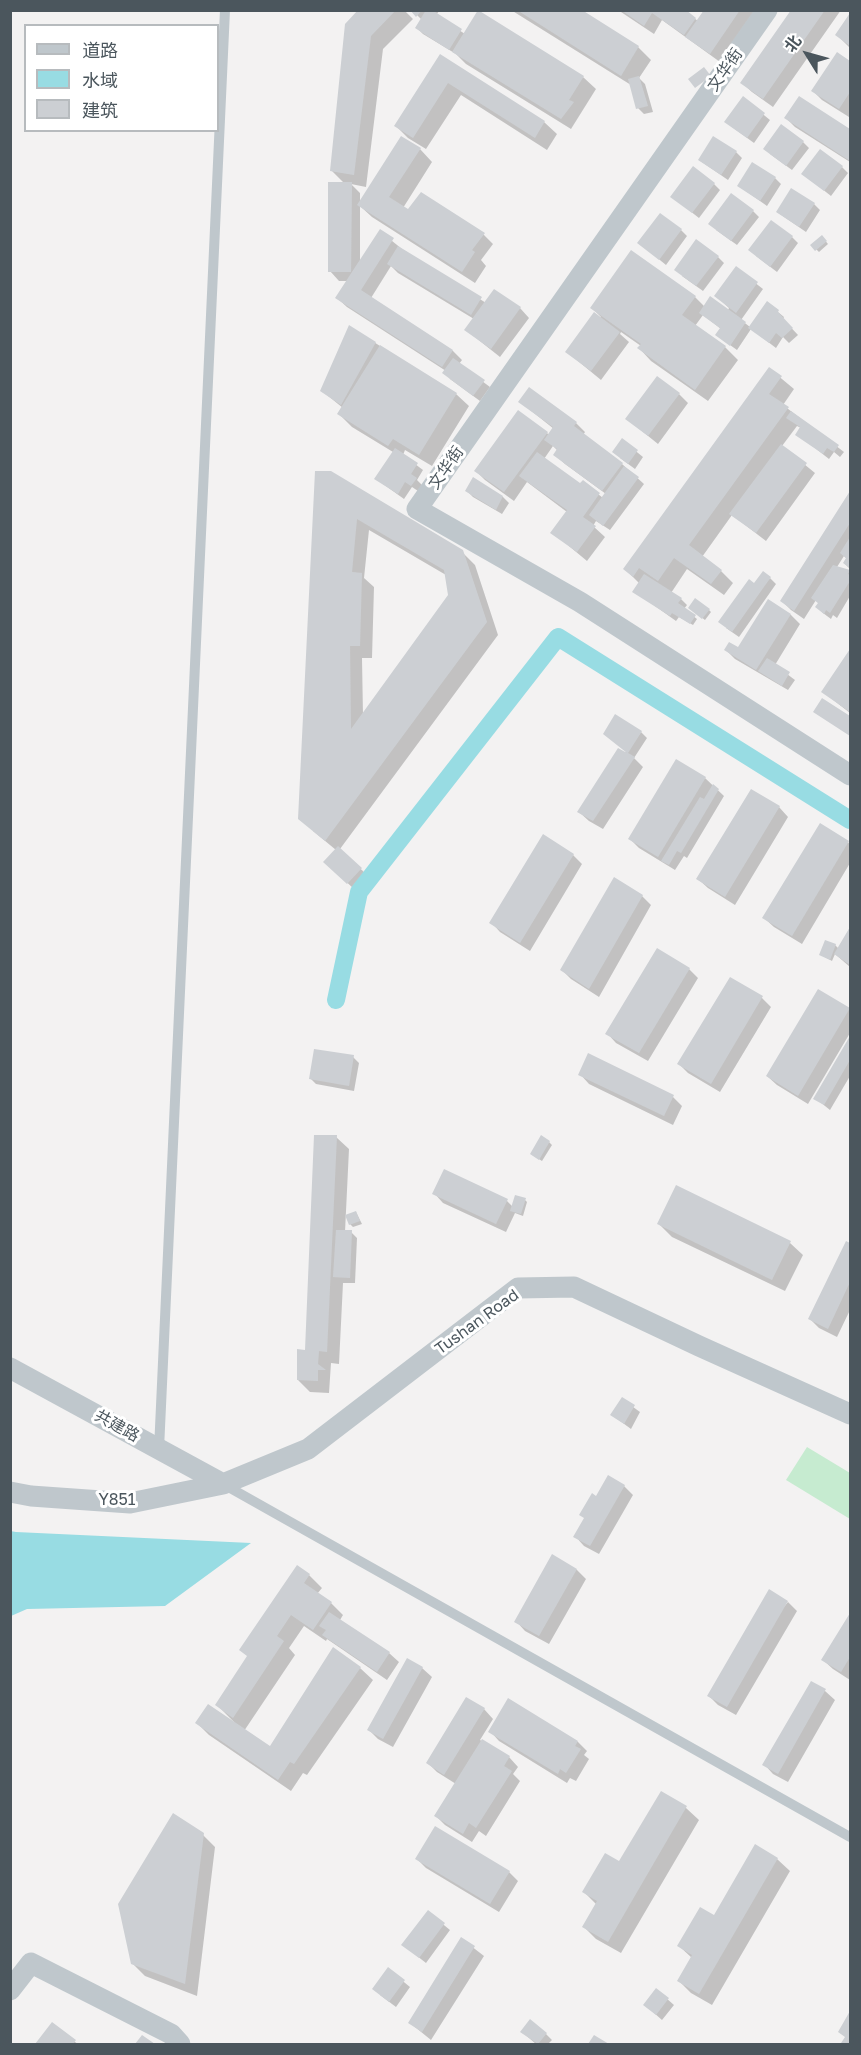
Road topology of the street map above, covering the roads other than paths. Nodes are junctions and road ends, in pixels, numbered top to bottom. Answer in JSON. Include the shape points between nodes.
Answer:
{"nodes":[{"id":1,"x":225,"y":10,"type":"edge"},
{"id":2,"x":767,"y":10,"type":"edge"},
{"id":3,"x":850,"y":775,"type":"edge"},
{"id":4,"x":10,"y":1368,"type":"edge"},
{"id":5,"x":850,"y":1414,"type":"edge"},
{"id":6,"x":159,"y":1449,"type":"junction"},
{"id":7,"x":223,"y":1484,"type":"junction"},
{"id":8,"x":10,"y":1492,"type":"edge"},
{"id":9,"x":850,"y":1837,"type":"edge"},
{"id":10,"x":10,"y":1990,"type":"edge"},
{"id":11,"x":180,"y":2044,"type":"edge"}],
"edges":[{"from":1,"to":6,"type":"lane"},
{"from":2,"to":3,"type":"street","name":"文华街","via":[[417,508],[580,602]]},
{"from":4,"to":6,"type":"street","name":"共建路"},
{"from":5,"to":7,"type":"street","name":"Tushan Road","via":[[574,1287],[518,1288],[308,1449]]},
{"from":6,"to":7,"type":"street","name":"共建路"},
{"from":7,"to":8,"type":"street","name":"Y851","via":[[130,1503]]},
{"from":7,"to":9,"type":"lane"},
{"from":10,"to":11,"type":"street","via":[[31,1963],[171,2034]]}]}
